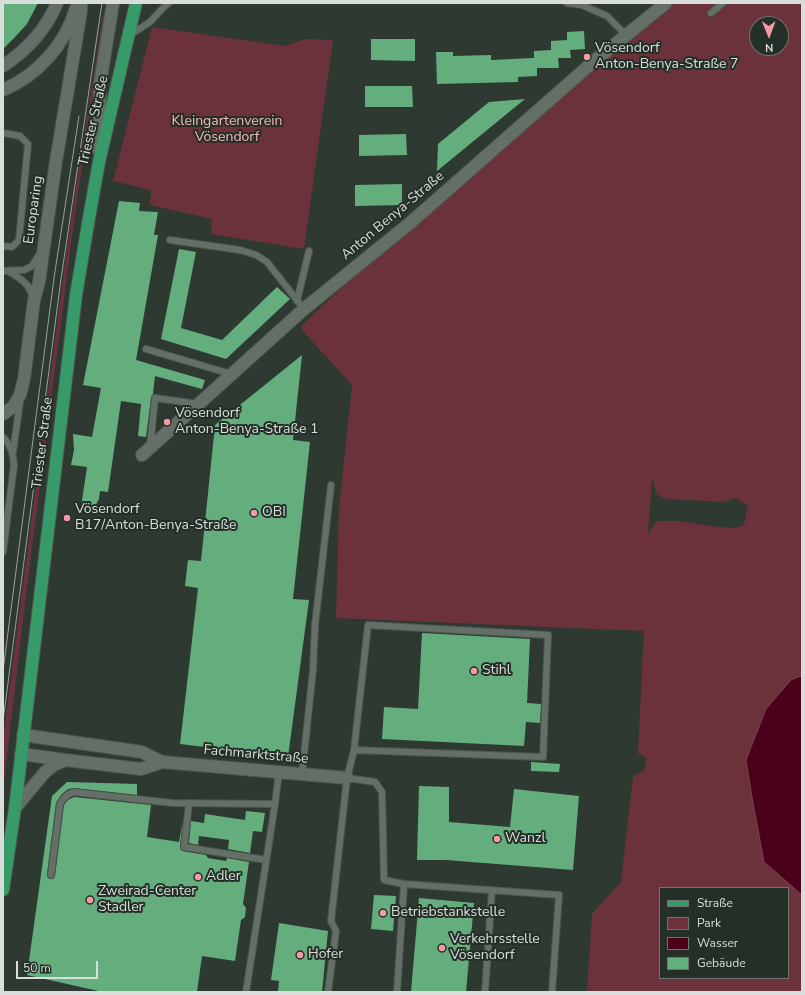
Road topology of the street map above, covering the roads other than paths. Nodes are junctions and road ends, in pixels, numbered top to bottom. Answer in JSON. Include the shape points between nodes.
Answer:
{"nodes":[{"id":1,"x":57,"y":3,"type":"edge"},
{"id":2,"x":78,"y":3,"type":"edge"},
{"id":3,"x":81,"y":3,"type":"edge"},
{"id":4,"x":113,"y":3,"type":"edge"},
{"id":5,"x":136,"y":3,"type":"edge"},
{"id":6,"x":169,"y":3,"type":"edge"},
{"id":7,"x":567,"y":3,"type":"edge"},
{"id":8,"x":666,"y":3,"type":"edge"},
{"id":9,"x":723,"y":3,"type":"edge"},
{"id":10,"x":711,"y":13,"type":"dead end"},
{"id":11,"x":626,"y":35,"type":"junction"},
{"id":12,"x":129,"y":36,"type":"junction"},
{"id":13,"x":3,"y":66,"type":"edge"},
{"id":14,"x":3,"y":90,"type":"edge"},
{"id":15,"x":3,"y":133,"type":"edge"},
{"id":16,"x":99,"y":162,"type":"junction"},
{"id":17,"x":170,"y":240,"type":"dead end"},
{"id":18,"x":3,"y":246,"type":"edge"},
{"id":19,"x":44,"y":246,"type":"junction"},
{"id":20,"x":309,"y":251,"type":"dead end"},
{"id":21,"x":5,"y":271,"type":"edge"},
{"id":22,"x":34,"y":300,"type":"junction"},
{"id":23,"x":301,"y":305,"type":"junction"},
{"id":24,"x":146,"y":349,"type":"dead end"},
{"id":25,"x":231,"y":374,"type":"junction"},
{"id":26,"x":20,"y":395,"type":"junction"},
{"id":27,"x":200,"y":404,"type":"junction"},
{"id":28,"x":3,"y":414,"type":"edge"},
{"id":29,"x":3,"y":436,"type":"edge"},
{"id":30,"x":146,"y":452,"type":"joint"},
{"id":31,"x":13,"y":454,"type":"junction"},
{"id":32,"x":331,"y":485,"type":"dead end"},
{"id":33,"x":3,"y":552,"type":"edge"},
{"id":34,"x":23,"y":734,"type":"junction"},
{"id":35,"x":354,"y":750,"type":"junction"},
{"id":36,"x":21,"y":754,"type":"junction"},
{"id":37,"x":65,"y":760,"type":"junction"},
{"id":38,"x":162,"y":762,"type":"junction"},
{"id":39,"x":279,"y":772,"type":"junction"},
{"id":40,"x":302,"y":774,"type":"junction"},
{"id":41,"x":347,"y":778,"type":"junction"},
{"id":42,"x":189,"y":803,"type":"junction"},
{"id":43,"x":275,"y":804,"type":"junction"},
{"id":44,"x":15,"y":808,"type":"junction"},
{"id":45,"x":266,"y":860,"type":"junction"},
{"id":46,"x":51,"y":875,"type":"dead end"},
{"id":47,"x":404,"y":884,"type":"junction"},
{"id":48,"x":3,"y":890,"type":"edge"},
{"id":49,"x":492,"y":890,"type":"junction"},
{"id":50,"x":246,"y":992,"type":"edge"},
{"id":51,"x":328,"y":992,"type":"edge"},
{"id":52,"x":396,"y":992,"type":"edge"},
{"id":53,"x":485,"y":992,"type":"edge"},
{"id":54,"x":552,"y":992,"type":"edge"}],
"edges":[{"from":1,"to":13,"type":"street","via":[[45,27],[31,44]]},
{"from":2,"to":14,"type":"street","via":[[67,29],[46,61],[29,75]]},
{"from":3,"to":19,"type":"street","name":"Europaring"},
{"from":4,"to":16,"type":"street","via":[[100,84]]},
{"from":5,"to":12,"type":"main road","name":"Triester Straße"},
{"from":6,"to":12,"type":"lane","via":[[150,22]]},
{"from":7,"to":11,"type":"lane","via":[[582,5],[607,16]]},
{"from":8,"to":11,"type":"street","name":"Anton Benya-Straße"},
{"from":9,"to":10,"type":"lane"},
{"from":11,"to":23,"type":"street","name":"Anton Benya-Straße","via":[[410,222]]},
{"from":12,"to":16,"type":"main road","name":"Triester Straße"},
{"from":15,"to":18,"type":"lane","via":[[20,136],[28,144],[19,240],[12,247]]},
{"from":16,"to":34,"type":"main road","name":"Triester Straße","via":[[76,295]]},
{"from":17,"to":23,"type":"lane","via":[[256,254],[267,262]]},
{"from":19,"to":21,"type":"lane","via":[[32,266],[24,270]]},
{"from":19,"to":22,"type":"street","name":"Europaring"},
{"from":20,"to":23,"type":"lane"},
{"from":21,"to":22,"type":"lane","via":[[28,285]]},
{"from":22,"to":26,"type":"street","name":"Europaring"},
{"from":23,"to":25,"type":"street","name":"Anton Benya-Straße"},
{"from":24,"to":25,"type":"lane"},
{"from":25,"to":27,"type":"street","name":"Anton Benya-Straße"},
{"from":26,"to":28,"type":"street","name":"Europaring","via":[[12,407]]},
{"from":26,"to":31,"type":"lane"},
{"from":27,"to":30,"type":"street","name":"Anton Benya-Straße"},
{"from":27,"to":30,"type":"lane","via":[[154,398]]},
{"from":29,"to":31,"type":"lane"},
{"from":31,"to":33,"type":"lane","via":[[14,465]]},
{"from":32,"to":40,"type":"lane"},
{"from":34,"to":36,"type":"main road","name":"Triester Straße"},
{"from":34,"to":38,"type":"street","name":"Fachmarktstraße","via":[[142,752]]},
{"from":35,"to":35,"type":"lane","via":[[543,757],[548,635],[368,625]]},
{"from":35,"to":41,"type":"lane"},
{"from":36,"to":37,"type":"street","name":"Fachmarktstraße"},
{"from":36,"to":44,"type":"main road","name":"Triester Straße"},
{"from":37,"to":38,"type":"street","name":"Fachmarktstraße","via":[[141,768]]},
{"from":37,"to":44,"type":"street","via":[[44,772]]},
{"from":38,"to":39,"type":"street","name":"Fachmarktstraße"},
{"from":39,"to":40,"type":"street","name":"Fachmarktstraße"},
{"from":39,"to":43,"type":"lane"},
{"from":40,"to":41,"type":"street","name":"Fachmarktstraße"},
{"from":41,"to":47,"type":"lane","via":[[375,782],[382,792],[384,880]]},
{"from":41,"to":51,"type":"lane","via":[[331,921],[336,931]]},
{"from":42,"to":43,"type":"lane"},
{"from":42,"to":45,"type":"lane","via":[[184,847]]},
{"from":42,"to":46,"type":"lane","via":[[73,792],[68,794],[60,804]]},
{"from":43,"to":45,"type":"lane"},
{"from":44,"to":48,"type":"main road","name":"Triester Straße"},
{"from":45,"to":50,"type":"lane"},
{"from":47,"to":49,"type":"lane"},
{"from":47,"to":52,"type":"lane"},
{"from":49,"to":53,"type":"lane"},
{"from":49,"to":54,"type":"lane","via":[[559,895]]}]}
